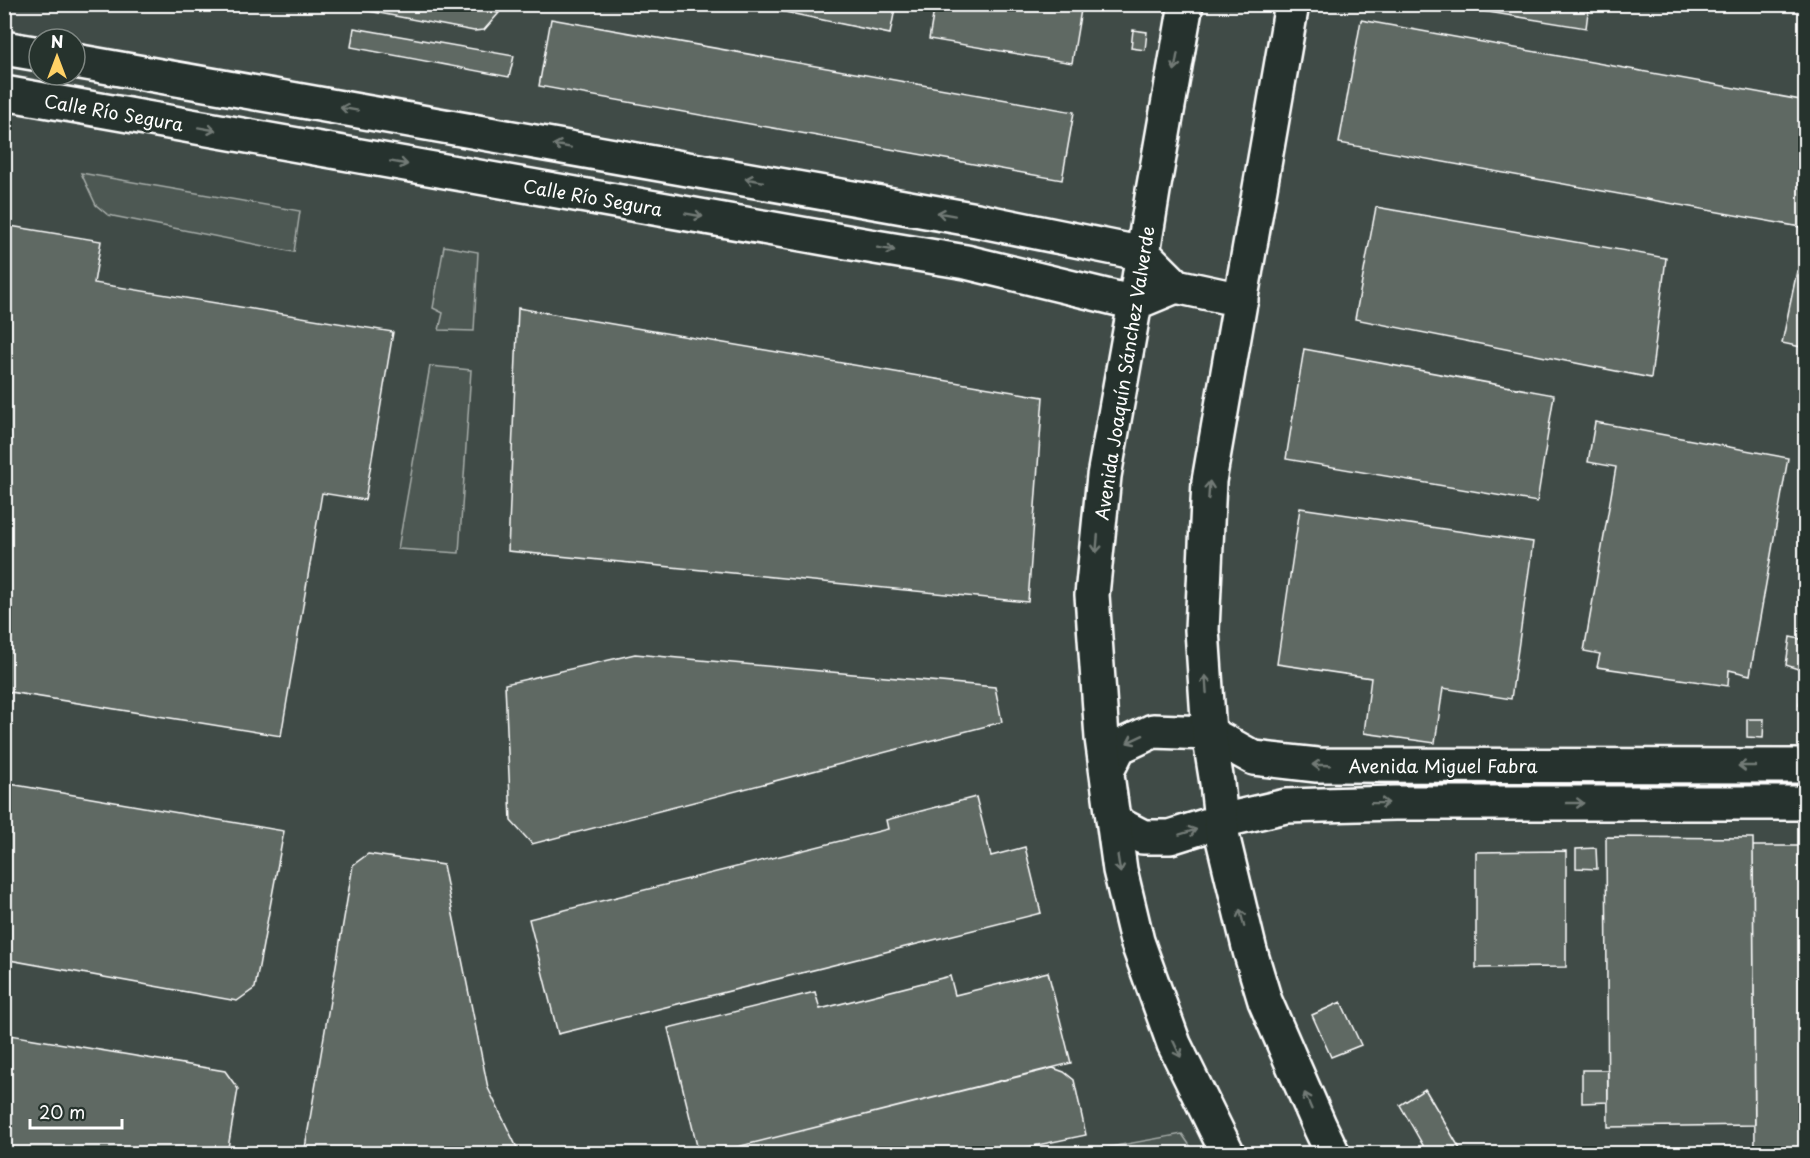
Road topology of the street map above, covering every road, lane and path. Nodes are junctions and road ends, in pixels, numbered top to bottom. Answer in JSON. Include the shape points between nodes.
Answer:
{"nodes":[{"id":1,"x":1186,"y":4,"type":"edge"},
{"id":2,"x":1292,"y":4,"type":"edge"},
{"id":3,"x":4,"y":48,"type":"edge"},
{"id":4,"x":27,"y":52,"type":"edge"},
{"id":5,"x":87,"y":62,"type":"edge"},
{"id":6,"x":4,"y":93,"type":"edge"},
{"id":7,"x":453,"y":127,"type":"junction"},
{"id":8,"x":444,"y":171,"type":"junction"},
{"id":9,"x":1153,"y":191,"type":"junction"},
{"id":10,"x":977,"y":220,"type":"junction"},
{"id":11,"x":1139,"y":279,"type":"junction"},
{"id":12,"x":1241,"y":300,"type":"junction"},
{"id":13,"x":1209,"y":733,"type":"junction"},
{"id":14,"x":1806,"y":766,"type":"edge"},
{"id":15,"x":1107,"y":771,"type":"junction"},
{"id":16,"x":1806,"y":803,"type":"edge"},
{"id":17,"x":1221,"y":821,"type":"junction"},
{"id":18,"x":1113,"y":822,"type":"junction"},
{"id":19,"x":1228,"y":1154,"type":"edge"},
{"id":20,"x":1334,"y":1154,"type":"edge"}],
"edges":[{"from":1,"to":9,"type":"main road","name":"Avenida Joaquín Sánchez Valverde","one_way":true},
{"from":2,"to":12,"type":"main road"},
{"from":3,"to":4,"type":"main road"},
{"from":7,"to":5,"type":"main road","one_way":true},
{"from":6,"to":8,"type":"main road","name":"Calle Río Segura","one_way":true},
{"from":7,"to":8,"type":"main road"},
{"from":10,"to":7,"type":"main road","one_way":true},
{"from":8,"to":11,"type":"main road","name":"Calle Río Segura","one_way":true,"via":[[966,262]]},
{"from":9,"to":10,"type":"main road","via":[[1122,224],[1109,230]]},
{"from":9,"to":11,"type":"main road","name":"Avenida Joaquín Sánchez Valverde"},
{"from":10,"to":11,"type":"main road"},
{"from":11,"to":12,"type":"main road"},
{"from":11,"to":15,"type":"main road","name":"Avenida Joaquín Sánchez Valverde","one_way":true,"via":[[1104,476],[1092,595]]},
{"from":13,"to":12,"type":"main road","one_way":true,"via":[[1202,630],[1209,481]]},
{"from":14,"to":13,"type":"main road","name":"Avenida Miguel Fabra","one_way":true,"via":[[1317,765],[1254,758]]},
{"from":13,"to":15,"type":"main road","name":"Avenida Miguel Fabra","one_way":true,"via":[[1153,731],[1119,747]]},
{"from":13,"to":17,"type":"main road"},
{"from":15,"to":18,"type":"main road","name":"Avenida Joaquín Sánchez Valverde"},
{"from":17,"to":16,"type":"main road","one_way":true,"via":[[1286,806]]},
{"from":18,"to":17,"type":"main road","one_way":true,"via":[[1143,837],[1170,837]]},
{"from":20,"to":17,"type":"main road","one_way":true,"via":[[1265,1001]]},
{"from":18,"to":19,"type":"main road","name":"Avenida Joaquín Sánchez Valverde","one_way":true,"via":[[1137,941],[1174,1044]]}]}
